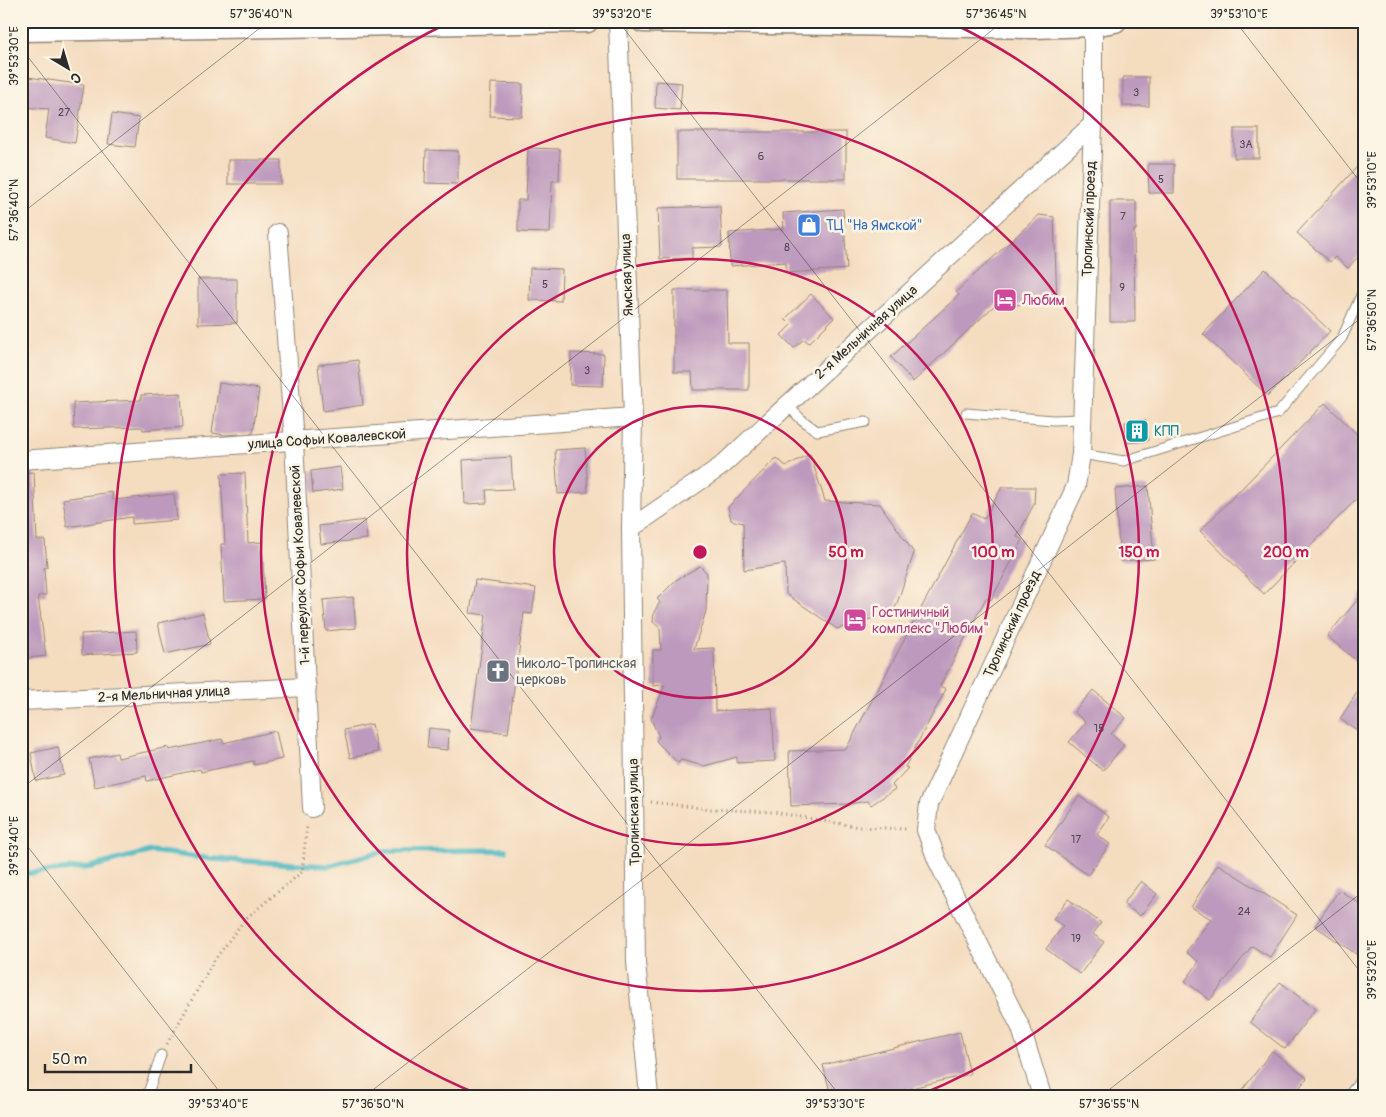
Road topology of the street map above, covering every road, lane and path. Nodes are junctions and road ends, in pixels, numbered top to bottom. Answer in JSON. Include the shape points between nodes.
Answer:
{"nodes":[{"id":1,"x":587,"y":21,"type":"edge"},
{"id":2,"x":618,"y":21,"type":"edge"},
{"id":3,"x":643,"y":21,"type":"edge"},
{"id":4,"x":1115,"y":21,"type":"edge"},
{"id":5,"x":985,"y":24,"type":"edge"},
{"id":6,"x":1093,"y":26,"type":"junction"},
{"id":7,"x":21,"y":30,"type":"edge"},
{"id":8,"x":1093,"y":124,"type":"junction"},
{"id":9,"x":278,"y":233,"type":"dead end"},
{"id":10,"x":1365,"y":286,"type":"edge"},
{"id":11,"x":787,"y":405,"type":"junction"},
{"id":12,"x":966,"y":413,"type":"dead end"},
{"id":13,"x":633,"y":417,"type":"junction"},
{"id":14,"x":1082,"y":419,"type":"junction"},
{"id":15,"x":866,"y":422,"type":"dead end"},
{"id":16,"x":294,"y":441,"type":"junction"},
{"id":17,"x":1081,"y":454,"type":"junction"},
{"id":18,"x":21,"y":460,"type":"edge"},
{"id":19,"x":631,"y":528,"type":"junction"},
{"id":20,"x":307,"y":686,"type":"junction"},
{"id":21,"x":21,"y":701,"type":"edge"},
{"id":22,"x":643,"y":801,"type":"dead end"},
{"id":23,"x":312,"y":808,"type":"joint"},
{"id":24,"x":926,"y":830,"type":"junction"},
{"id":25,"x":161,"y":1055,"type":"joint"},
{"id":26,"x":1365,"y":1082,"type":"edge"},
{"id":27,"x":147,"y":1096,"type":"edge"},
{"id":28,"x":649,"y":1096,"type":"edge"},
{"id":29,"x":1042,"y":1096,"type":"edge"},
{"id":30,"x":1354,"y":1096,"type":"edge"}],
"edges":[{"from":1,"to":7,"type":"street"},
{"from":2,"to":13,"type":"street","name":"Ямская улица"},
{"from":3,"to":5,"type":"street"},
{"from":4,"to":6,"type":"street"},
{"from":5,"to":6,"type":"street"},
{"from":6,"to":8,"type":"street","name":"Тропинский проезд"},
{"from":8,"to":11,"type":"street","name":"2-я Мельничная улица"},
{"from":8,"to":14,"type":"street","name":"Тропинский проезд"},
{"from":9,"to":16,"type":"street","name":"1-й переулок Софьи Ковалевской"},
{"from":10,"to":17,"type":"lane","via":[[1342,338],[1278,413],[1124,461]]},
{"from":11,"to":15,"type":"lane","via":[[817,431]]},
{"from":11,"to":19,"type":"street","name":"2-я Мельничная улица","via":[[720,467]]},
{"from":12,"to":14,"type":"lane"},
{"from":13,"to":16,"type":"street","name":"улица Софьи Ковалевской"},
{"from":13,"to":19,"type":"street","name":"Ямская улица"},
{"from":14,"to":17,"type":"street","name":"Тропинский проезд"},
{"from":16,"to":18,"type":"street","name":"улица Софьи Ковалевской"},
{"from":16,"to":20,"type":"street","name":"1-й переулок Софьи Ковалевской"},
{"from":17,"to":24,"type":"street","name":"Тропинский проезд","via":[[1076,486],[930,804]]},
{"from":19,"to":28,"type":"street","name":"Тропинская улица","via":[[636,962]]},
{"from":20,"to":21,"type":"street","name":"2-я Мельничная улица"},
{"from":20,"to":23,"type":"street","name":"1-й переулок Софьи Ковалевской"},
{"from":22,"to":24,"type":"path","via":[[773,812],[860,827]]},
{"from":23,"to":25,"type":"path","via":[[306,830],[302,872],[245,919],[213,962]]},
{"from":24,"to":29,"type":"street","name":"Тропинский проезд","via":[[937,860],[1020,1028]]},
{"from":25,"to":27,"type":"lane"},
{"from":26,"to":30,"type":"street"}]}
